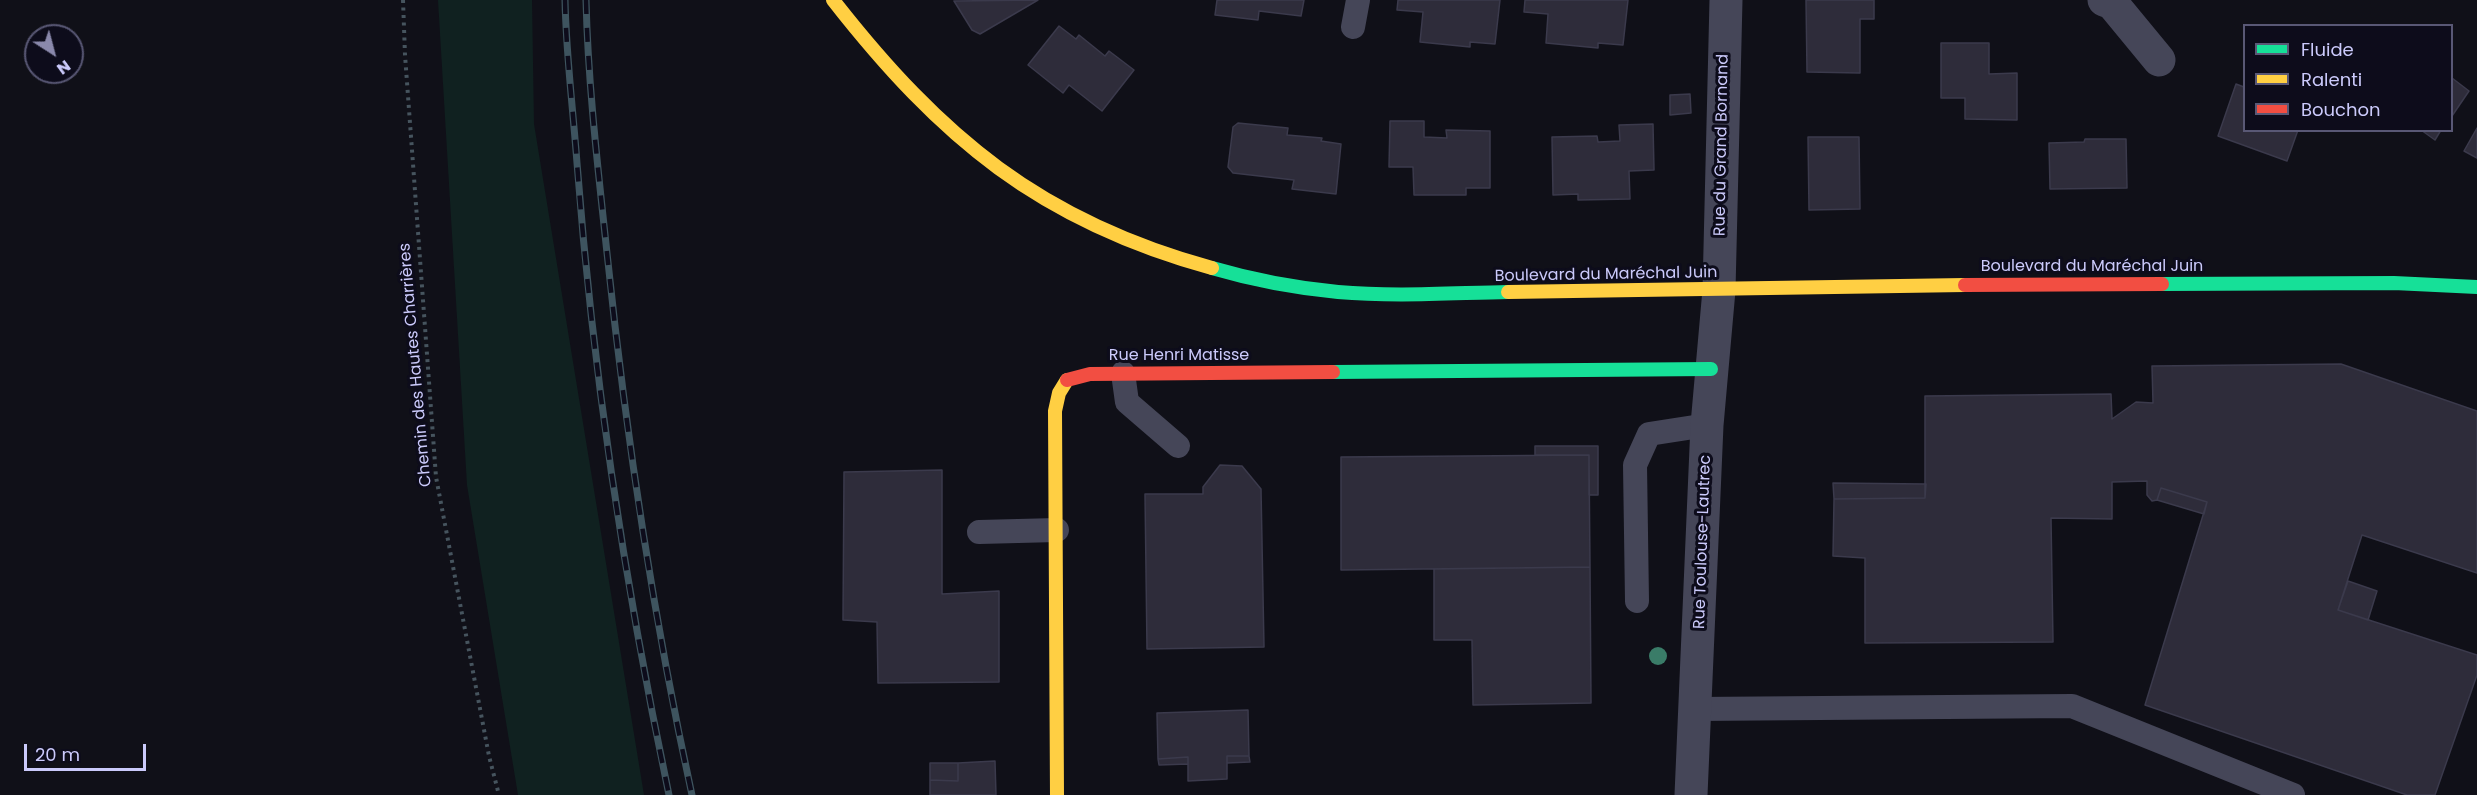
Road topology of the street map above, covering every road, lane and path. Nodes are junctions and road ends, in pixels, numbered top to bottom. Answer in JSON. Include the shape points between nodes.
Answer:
{"nodes":[{"id":1,"x":403,"y":0,"type":"edge"},
{"id":2,"x":833,"y":0,"type":"edge"},
{"id":3,"x":1358,"y":0,"type":"edge"},
{"id":4,"x":1726,"y":0,"type":"edge"},
{"id":5,"x":2104,"y":0,"type":"edge"},
{"id":6,"x":1353,"y":27,"type":"dead end"},
{"id":7,"x":2159,"y":60,"type":"dead end"},
{"id":8,"x":2477,"y":287,"type":"edge"},
{"id":9,"x":1719,"y":290,"type":"junction"},
{"id":10,"x":1711,"y":369,"type":"junction"},
{"id":11,"x":1123,"y":373,"type":"junction"},
{"id":12,"x":1707,"y":425,"type":"junction"},
{"id":13,"x":1178,"y":446,"type":"dead end"},
{"id":14,"x":1057,"y":530,"type":"junction"},
{"id":15,"x":979,"y":532,"type":"dead end"},
{"id":16,"x":1638,"y":601,"type":"dead end"},
{"id":17,"x":1696,"y":709,"type":"junction"},
{"id":18,"x":499,"y":795,"type":"edge"},
{"id":19,"x":1057,"y":795,"type":"edge"},
{"id":20,"x":1691,"y":795,"type":"edge"},
{"id":21,"x":2293,"y":795,"type":"edge"}],
"edges":[{"from":1,"to":18,"type":"path","name":"Chemin des Hautes Charrières","via":[[436,477]]},
{"from":2,"to":9,"type":"street","name":"Boulevard du Maréchal Juin","via":[[915,97],[966,145],[1009,176],[1075,217],[1142,247],[1207,269],[1332,291],[1407,294]]},
{"from":3,"to":6,"type":"lane"},
{"from":4,"to":9,"type":"street","name":"Rue du Grand Bornand"},
{"from":5,"to":7,"type":"street","via":[[2112,3]]},
{"from":8,"to":9,"type":"street","name":"Boulevard du Maréchal Juin","via":[[2394,283],[2050,284]]},
{"from":9,"to":10,"type":"street","name":"Rue Toulouse-Lautrec"},
{"from":10,"to":11,"type":"street","name":"Rue Henri Matisse"},
{"from":10,"to":12,"type":"street","name":"Rue Toulouse-Lautrec"},
{"from":11,"to":13,"type":"lane","via":[[1127,402]]},
{"from":11,"to":14,"type":"street","name":"Rue Henri Matisse","via":[[1068,379],[1059,393],[1055,411]]},
{"from":12,"to":16,"type":"lane","via":[[1649,434],[1635,465]]},
{"from":12,"to":17,"type":"street","name":"Rue Toulouse-Lautrec"},
{"from":14,"to":15,"type":"lane"},
{"from":14,"to":19,"type":"street","name":"Rue Henri Matisse"},
{"from":17,"to":20,"type":"street","name":"Rue Toulouse-Lautrec"},
{"from":17,"to":21,"type":"lane","via":[[2072,706]]}]}
